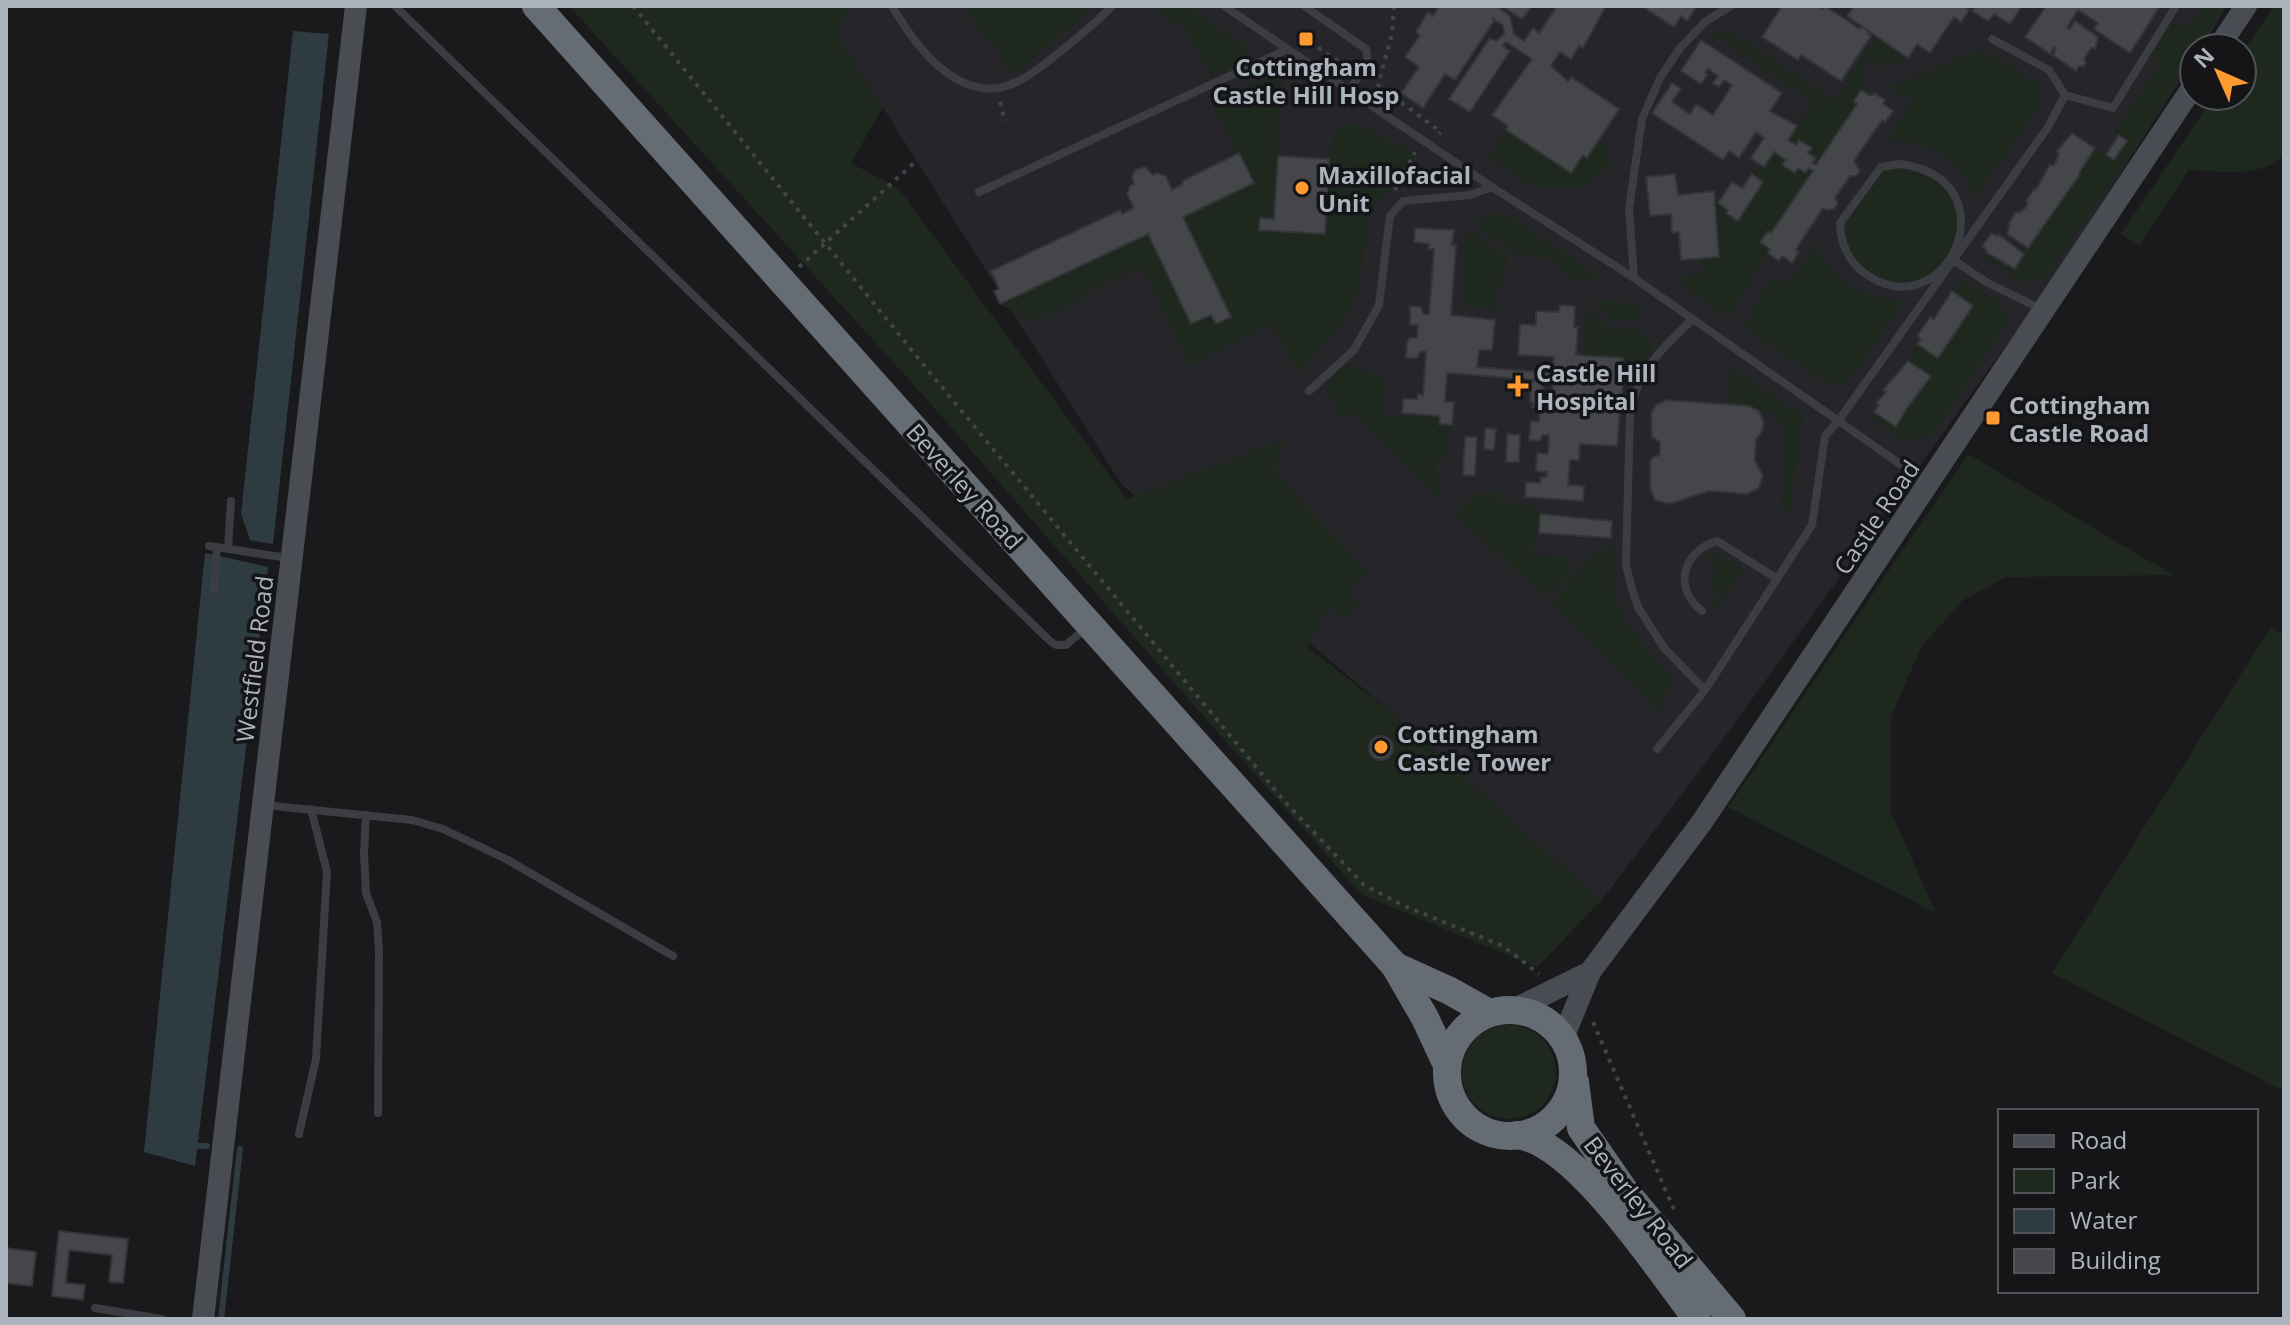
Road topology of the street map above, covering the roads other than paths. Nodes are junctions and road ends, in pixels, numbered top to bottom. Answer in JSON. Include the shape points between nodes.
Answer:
{"nodes":[{"id":1,"x":356,"y":6,"type":"edge"},
{"id":2,"x":395,"y":6,"type":"edge"},
{"id":3,"x":536,"y":6,"type":"edge"},
{"id":4,"x":892,"y":6,"type":"edge"},
{"id":5,"x":1112,"y":6,"type":"edge"},
{"id":6,"x":1224,"y":6,"type":"edge"},
{"id":7,"x":1304,"y":6,"type":"edge"},
{"id":8,"x":1731,"y":6,"type":"edge"},
{"id":9,"x":2176,"y":6,"type":"edge"},
{"id":10,"x":2246,"y":6,"type":"edge"},
{"id":11,"x":2229,"y":32,"type":"edge"},
{"id":12,"x":1992,"y":39,"type":"dead end"},
{"id":13,"x":1288,"y":49,"type":"junction"},
{"id":14,"x":1350,"y":90,"type":"junction"},
{"id":15,"x":2065,"y":95,"type":"junction"},
{"id":16,"x":2178,"y":109,"type":"edge"},
{"id":17,"x":1492,"y":187,"type":"junction"},
{"id":18,"x":979,"y":192,"type":"dead end"},
{"id":19,"x":1953,"y":260,"type":"junction"},
{"id":20,"x":1634,"y":278,"type":"junction"},
{"id":21,"x":2046,"y":311,"type":"junction"},
{"id":22,"x":1693,"y":319,"type":"junction"},
{"id":23,"x":1309,"y":391,"type":"dead end"},
{"id":24,"x":1839,"y":420,"type":"junction"},
{"id":25,"x":1931,"y":481,"type":"junction"},
{"id":26,"x":231,"y":501,"type":"dead end"},
{"id":27,"x":228,"y":548,"type":"junction"},
{"id":28,"x":293,"y":559,"type":"junction"},
{"id":29,"x":1776,"y":578,"type":"junction"},
{"id":30,"x":214,"y":590,"type":"dead end"},
{"id":31,"x":1702,"y":611,"type":"dead end"},
{"id":32,"x":1090,"y":625,"type":"junction"},
{"id":33,"x":1705,"y":690,"type":"junction"},
{"id":34,"x":1657,"y":749,"type":"dead end"},
{"id":35,"x":263,"y":805,"type":"junction"},
{"id":36,"x":311,"y":809,"type":"junction"},
{"id":37,"x":366,"y":815,"type":"junction"},
{"id":38,"x":673,"y":956,"type":"dead end"},
{"id":39,"x":1395,"y":966,"type":"junction"},
{"id":40,"x":1590,"y":972,"type":"junction"},
{"id":41,"x":1502,"y":1011,"type":"junction"},
{"id":42,"x":1563,"y":1038,"type":"junction"},
{"id":43,"x":1447,"y":1065,"type":"junction"},
{"id":44,"x":1574,"y":1073,"type":"junction"},
{"id":45,"x":378,"y":1113,"type":"dead end"},
{"id":46,"x":299,"y":1134,"type":"dead end"},
{"id":47,"x":1517,"y":1135,"type":"junction"},
{"id":48,"x":95,"y":1308,"type":"dead end"},
{"id":49,"x":162,"y":1319,"type":"edge"},
{"id":50,"x":203,"y":1319,"type":"edge"},
{"id":51,"x":1697,"y":1319,"type":"edge"},
{"id":52,"x":1732,"y":1319,"type":"edge"}],
"edges":[{"from":1,"to":28,"type":"street","name":"Westfield Road"},
{"from":2,"to":32,"type":"lane","via":[[1050,641],[1066,645]]},
{"from":3,"to":32,"type":"highway","name":"Beverley Road"},
{"from":4,"to":5,"type":"lane","via":[[935,65],[968,85],[998,88],[1027,77]]},
{"from":6,"to":13,"type":"lane"},
{"from":7,"to":14,"type":"lane","via":[[1366,49],[1368,61]]},
{"from":8,"to":20,"type":"lane","via":[[1706,21],[1680,48],[1642,119],[1629,209]]},
{"from":9,"to":15,"type":"lane","via":[[2113,108]]},
{"from":10,"to":11,"type":"street"},
{"from":12,"to":15,"type":"lane","via":[[2049,70]]},
{"from":13,"to":14,"type":"lane"},
{"from":13,"to":18,"type":"lane"},
{"from":14,"to":17,"type":"lane"},
{"from":15,"to":19,"type":"lane"},
{"from":16,"to":21,"type":"street","name":"Castle Road"},
{"from":17,"to":20,"type":"lane"},
{"from":17,"to":23,"type":"lane","via":[[1470,195],[1403,201],[1390,216],[1379,305],[1354,350]]},
{"from":19,"to":19,"type":"lane","via":[[1918,284],[1876,281],[1846,252],[1840,223],[1881,167],[1919,166],[1936,174],[1959,204],[1960,242]]},
{"from":19,"to":21,"type":"lane"},
{"from":19,"to":24,"type":"lane"},
{"from":20,"to":22,"type":"lane"},
{"from":21,"to":25,"type":"street","name":"Castle Road"},
{"from":22,"to":24,"type":"lane"},
{"from":22,"to":33,"type":"lane","via":[[1654,356],[1634,392],[1626,565],[1650,629]]},
{"from":24,"to":25,"type":"lane"},
{"from":24,"to":29,"type":"lane","via":[[1825,436],[1812,525]]},
{"from":25,"to":40,"type":"street","name":"Castle Road","via":[[1702,822]]},
{"from":26,"to":27,"type":"lane"},
{"from":27,"to":28,"type":"lane"},
{"from":27,"to":30,"type":"lane","via":[[213,546]]},
{"from":28,"to":35,"type":"street","name":"Westfield Road"},
{"from":29,"to":31,"type":"lane","via":[[1717,541],[1705,545],[1692,556],[1682,580],[1686,594]]},
{"from":29,"to":33,"type":"lane"},
{"from":32,"to":39,"type":"highway","name":"Beverley Road"},
{"from":33,"to":34,"type":"lane"},
{"from":35,"to":36,"type":"lane"},
{"from":35,"to":50,"type":"street","name":"Westfield Road"},
{"from":36,"to":37,"type":"lane"},
{"from":36,"to":46,"type":"lane","via":[[327,872],[316,1059]]},
{"from":37,"to":38,"type":"lane","via":[[443,829],[506,859]]},
{"from":37,"to":45,"type":"lane","via":[[366,893],[377,922],[379,952]]},
{"from":39,"to":41,"type":"highway","name":"Beverley Road"},
{"from":39,"to":43,"type":"highway","name":"Beverley Road"},
{"from":40,"to":41,"type":"street","name":"Castle Road"},
{"from":40,"to":42,"type":"street","name":"Castle Road"},
{"from":41,"to":42,"type":"highway","via":[[1534,1014]]},
{"from":41,"to":43,"type":"highway","via":[[1473,1021],[1452,1048]]},
{"from":42,"to":44,"type":"highway"},
{"from":43,"to":47,"type":"highway","via":[[1454,1102],[1465,1117],[1480,1129]]},
{"from":44,"to":47,"type":"highway","via":[[1571,1091],[1557,1114],[1535,1131]]},
{"from":44,"to":52,"type":"highway","name":"Beverley Road","via":[[1581,1128],[1624,1190]]},
{"from":47,"to":51,"type":"highway","name":"Beverley Road","via":[[1557,1153],[1586,1178]]},
{"from":48,"to":49,"type":"lane"}]}
